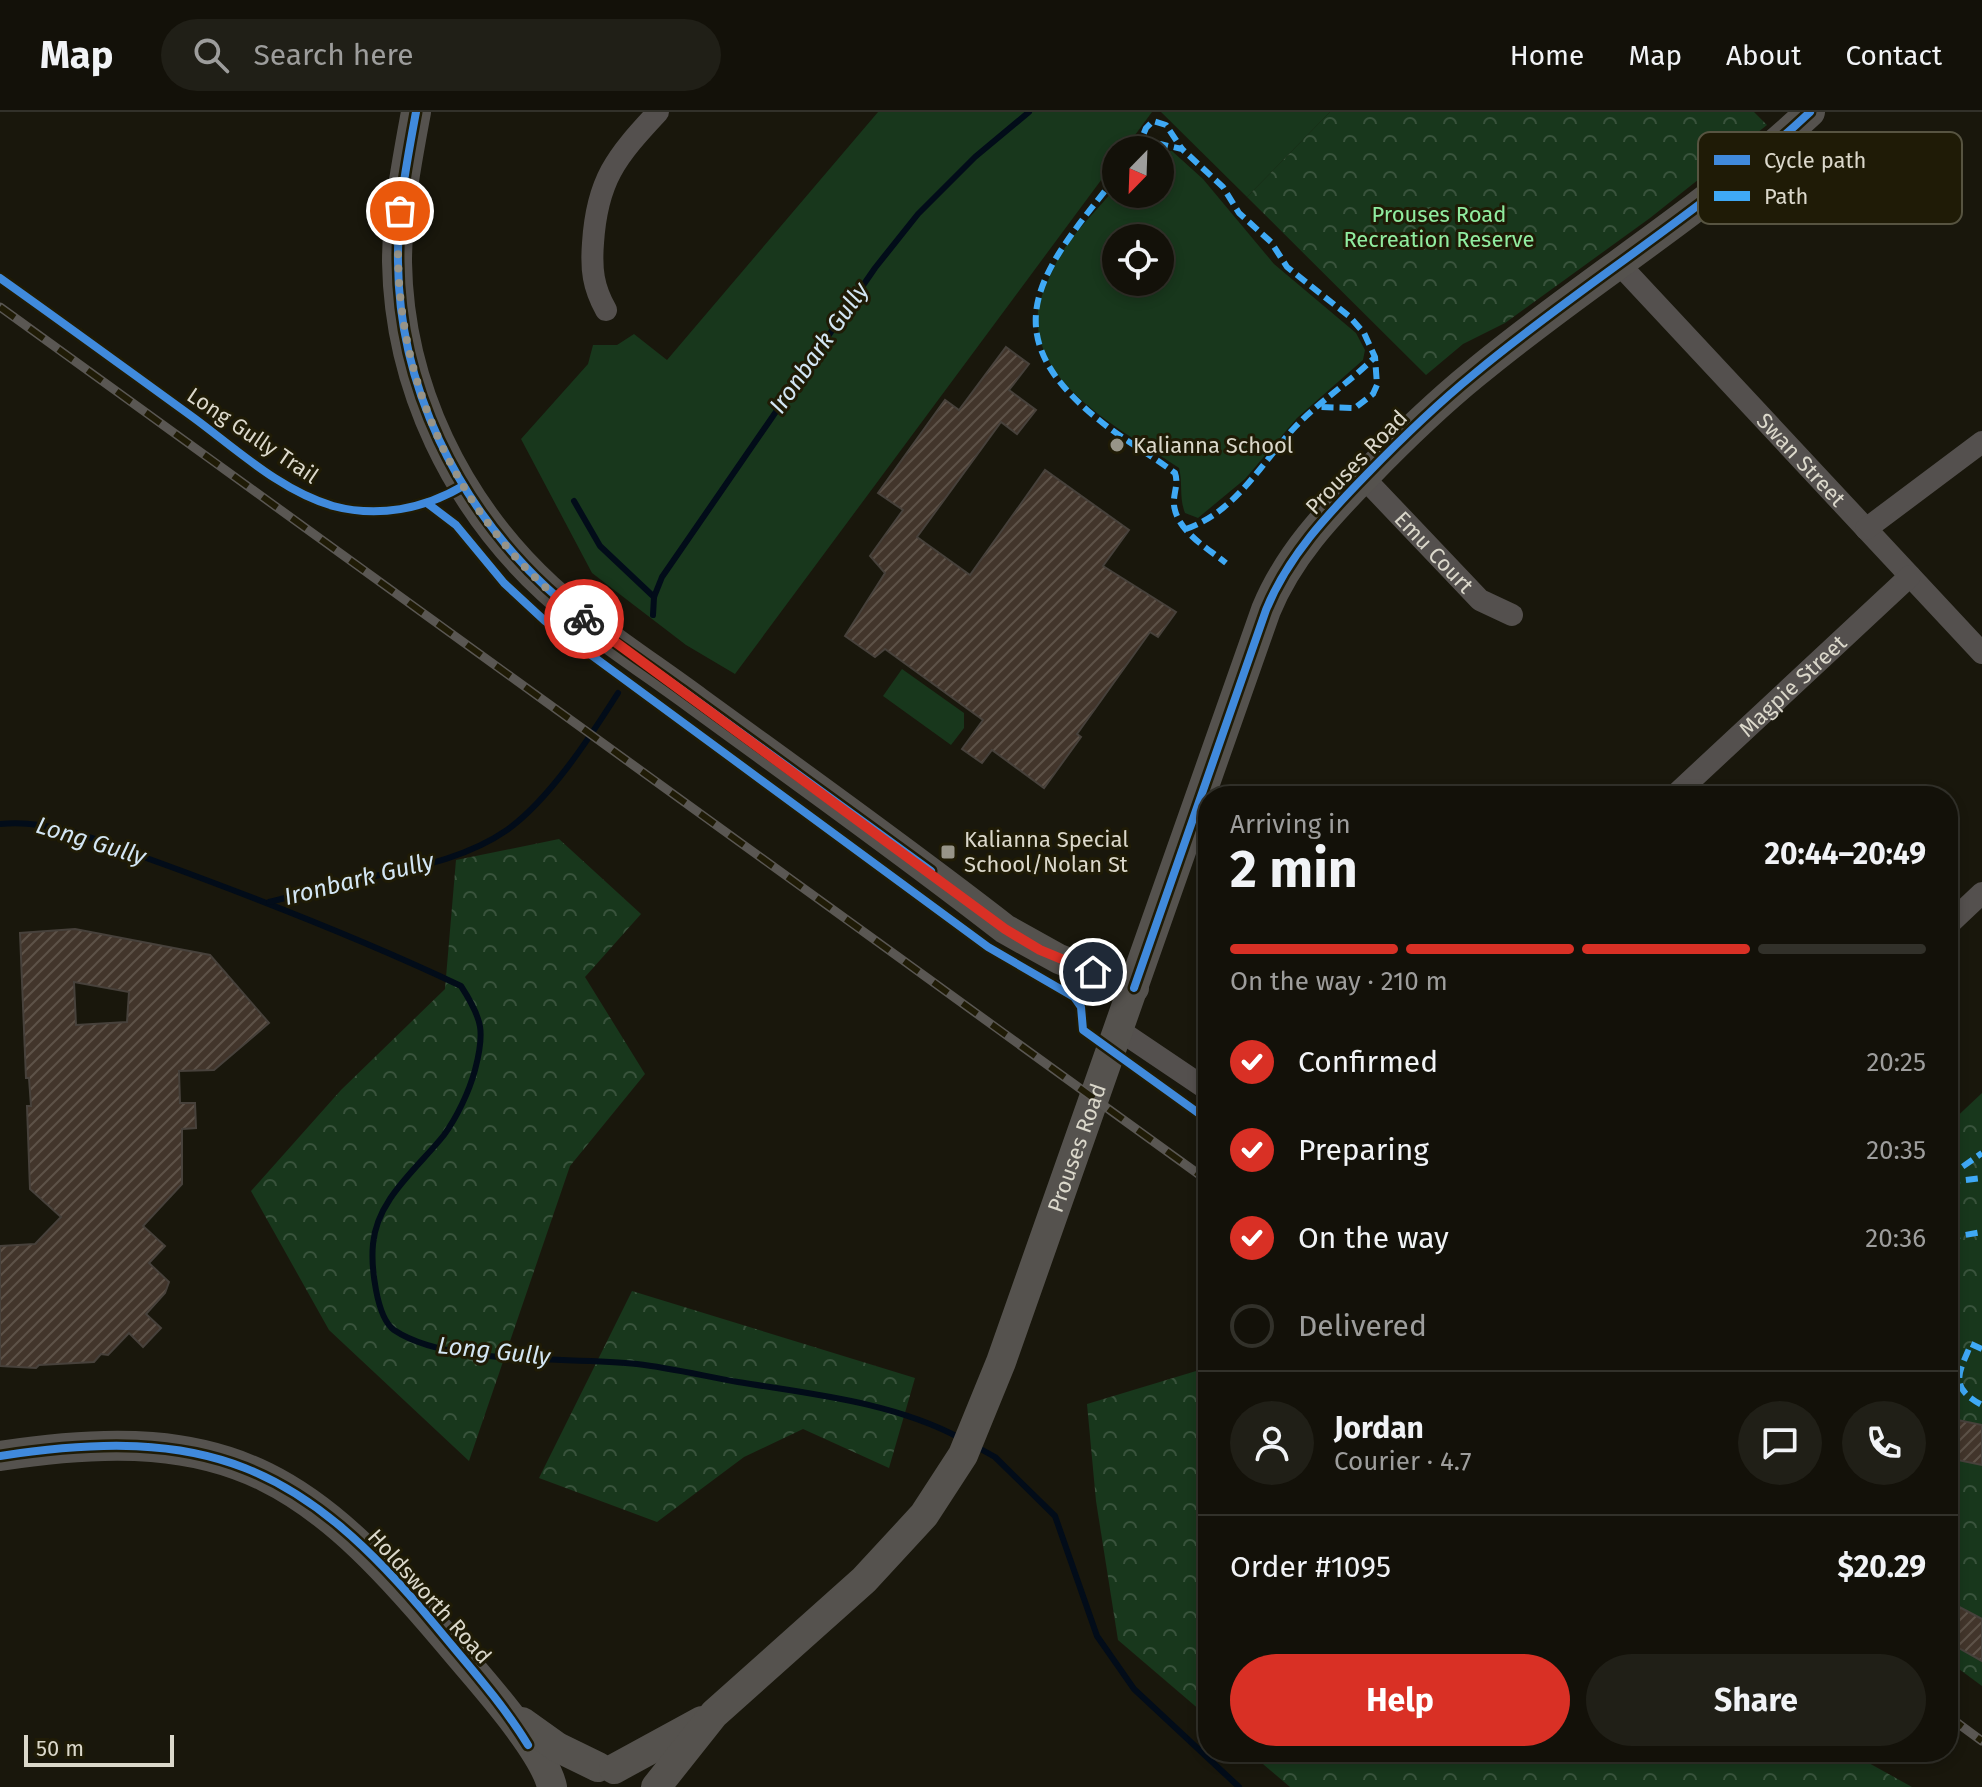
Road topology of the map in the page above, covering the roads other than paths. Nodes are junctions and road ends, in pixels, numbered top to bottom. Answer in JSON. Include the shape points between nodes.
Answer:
{"nodes":[{"id":1,"x":416,"y":112,"type":"edge"},
{"id":2,"x":658,"y":112,"type":"edge"},
{"id":3,"x":1810,"y":112,"type":"edge"},
{"id":4,"x":1787,"y":132,"type":"edge"},
{"id":5,"x":1698,"y":206,"type":"edge"},
{"id":6,"x":1620,"y":265,"type":"junction"},
{"id":7,"x":606,"y":310,"type":"dead end"},
{"id":8,"x":1982,"y":442,"type":"edge"},
{"id":9,"x":1364,"y":478,"type":"junction"},
{"id":10,"x":1866,"y":529,"type":"junction"},
{"id":11,"x":1910,"y":576,"type":"junction"},
{"id":12,"x":1512,"y":615,"type":"dead end"},
{"id":13,"x":1982,"y":653,"type":"edge"},
{"id":14,"x":1206,"y":786,"type":"edge"},
{"id":15,"x":1685,"y":786,"type":"edge"},
{"id":16,"x":1198,"y":808,"type":"edge"},
{"id":17,"x":1982,"y":893,"type":"edge"},
{"id":18,"x":1958,"y":916,"type":"edge"},
{"id":19,"x":1134,"y":988,"type":"junction"},
{"id":20,"x":1119,"y":1030,"type":"junction"},
{"id":21,"x":1198,"y":1083,"type":"edge"},
{"id":22,"x":0,"y":1456,"type":"edge"},
{"id":23,"x":507,"y":1712,"type":"junction"},
{"id":24,"x":714,"y":1714,"type":"junction"},
{"id":25,"x":616,"y":1774,"type":"edge"},
{"id":26,"x":552,"y":1787,"type":"edge"},
{"id":27,"x":562,"y":1787,"type":"edge"},
{"id":28,"x":656,"y":1787,"type":"edge"}],
"edges":[{"from":1,"to":19,"type":"street","via":[[397,263],[405,333],[436,435],[500,539],[577,613],[1005,929],[1059,959]]},
{"from":2,"to":7,"type":"street","via":[[615,161],[598,199],[591,269]]},
{"from":3,"to":4,"type":"street","name":"Prouses Road"},
{"from":5,"to":6,"type":"street","name":"Prouses Road"},
{"from":6,"to":9,"type":"street","name":"Prouses Road","via":[[1475,373]]},
{"from":6,"to":10,"type":"street","name":"Swan Street"},
{"from":8,"to":10,"type":"street"},
{"from":9,"to":12,"type":"street","name":"Emu Court","via":[[1480,600]]},
{"from":9,"to":14,"type":"street","name":"Prouses Road","via":[[1317,528],[1277,585]]},
{"from":10,"to":11,"type":"street","name":"Swan Street"},
{"from":11,"to":13,"type":"street","name":"Swan Street"},
{"from":11,"to":15,"type":"street","name":"Magpie Street"},
{"from":16,"to":19,"type":"street","name":"Prouses Road"},
{"from":17,"to":18,"type":"street"},
{"from":19,"to":20,"type":"street","name":"Prouses Road"},
{"from":20,"to":21,"type":"street"},
{"from":20,"to":24,"type":"street","name":"Prouses Road","via":[[968,1443],[924,1515],[888,1557]]},
{"from":22,"to":23,"type":"street","name":"Holdsworth Road","via":[[106,1443],[149,1445],[228,1461],[287,1487],[371,1552]]},
{"from":23,"to":25,"type":"street","name":"Holdsworth Road","via":[[557,1747]]},
{"from":23,"to":26,"type":"street","name":"Holdsworth Road"},
{"from":24,"to":25,"type":"street","name":"Prouses Road"},
{"from":24,"to":28,"type":"street","name":"Prouses Road"},
{"from":25,"to":27,"type":"street","name":"Prouses Road","via":[[583,1770]]}]}
